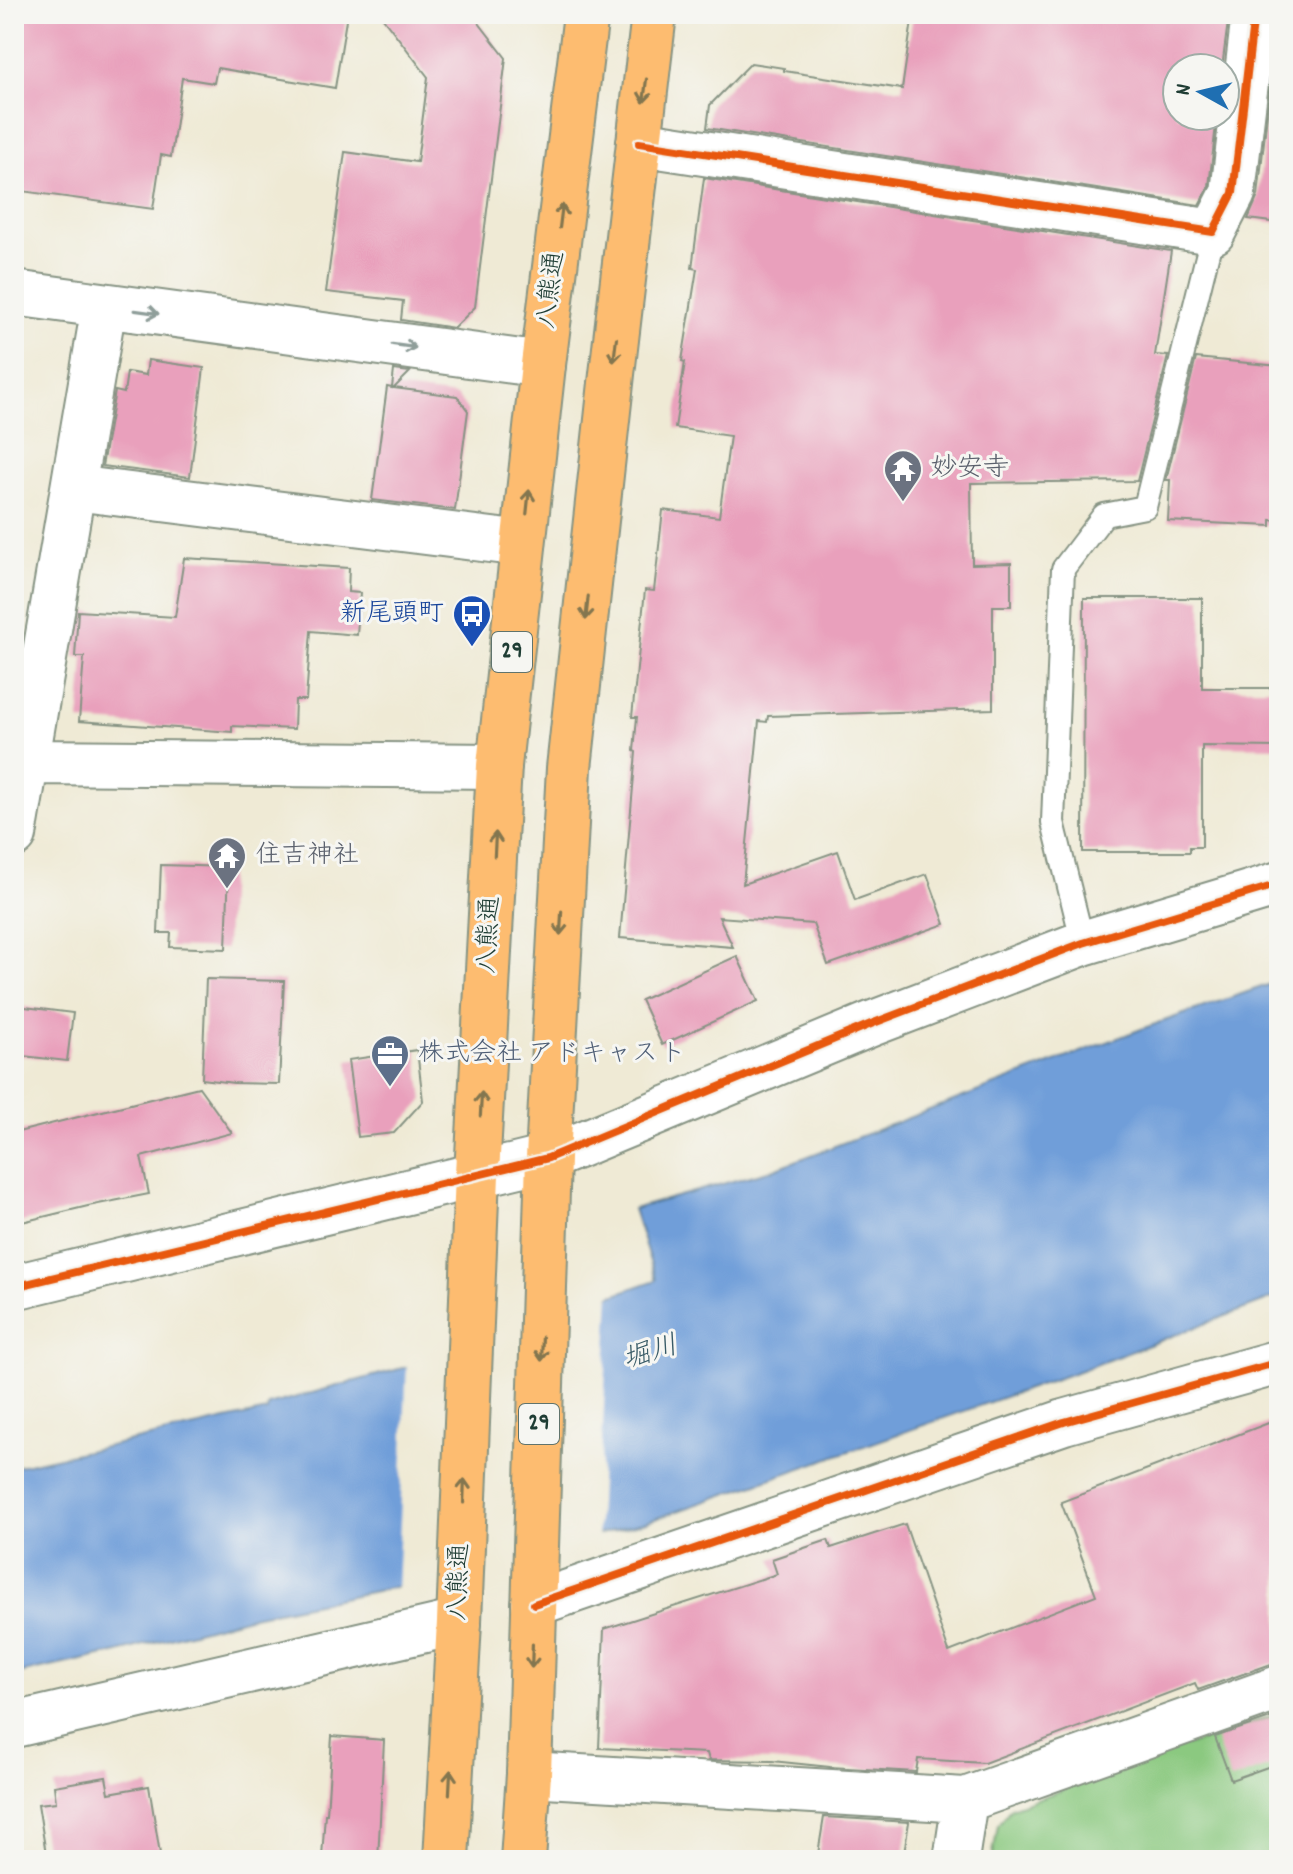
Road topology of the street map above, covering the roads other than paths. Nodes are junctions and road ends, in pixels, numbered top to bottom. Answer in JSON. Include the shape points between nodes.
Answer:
{"nodes":[{"id":1,"x":586,"y":14,"type":"edge"},
{"id":2,"x":654,"y":14,"type":"edge"},
{"id":3,"x":1254,"y":14,"type":"edge"},
{"id":4,"x":639,"y":143,"type":"junction"},
{"id":5,"x":1213,"y":232,"type":"junction"},
{"id":6,"x":14,"y":293,"type":"edge"},
{"id":7,"x":104,"y":306,"type":"junction"},
{"id":8,"x":543,"y":365,"type":"junction"},
{"id":9,"x":74,"y":488,"type":"junction"},
{"id":10,"x":523,"y":544,"type":"junction"},
{"id":11,"x":27,"y":762,"type":"junction"},
{"id":12,"x":499,"y":766,"type":"junction"},
{"id":13,"x":14,"y":835,"type":"edge"},
{"id":14,"x":1279,"y":884,"type":"edge"},
{"id":15,"x":1083,"y":943,"type":"junction"},
{"id":16,"x":548,"y":1158,"type":"junction"},
{"id":17,"x":477,"y":1174,"type":"junction"},
{"id":18,"x":14,"y":1287,"type":"edge"},
{"id":19,"x":1279,"y":1362,"type":"edge"},
{"id":20,"x":534,"y":1591,"type":"junction"},
{"id":21,"x":459,"y":1610,"type":"junction"},
{"id":22,"x":1279,"y":1688,"type":"edge"},
{"id":23,"x":14,"y":1725,"type":"edge"},
{"id":24,"x":529,"y":1774,"type":"junction"},
{"id":25,"x":965,"y":1800,"type":"junction"},
{"id":26,"x":446,"y":1860,"type":"edge"},
{"id":27,"x":523,"y":1860,"type":"edge"},
{"id":28,"x":956,"y":1860,"type":"edge"}],
"edges":[{"from":8,"to":1,"type":"main road","name":"八熊通","number":"29","one_way":true},
{"from":2,"to":4,"type":"main road","number":"29","one_way":true},
{"from":3,"to":5,"type":"street","via":[[1233,193]]},
{"from":4,"to":5,"type":"street"},
{"from":4,"to":16,"type":"main road","number":"29","one_way":true,"via":[[569,768]]},
{"from":5,"to":15,"type":"lane","via":[[1145,507],[1104,515],[1063,569],[1053,822]]},
{"from":6,"to":7,"type":"street"},
{"from":7,"to":8,"type":"street","one_way":true},
{"from":7,"to":9,"type":"street"},
{"from":10,"to":8,"type":"main road","name":"八熊通","number":"29","one_way":true},
{"from":9,"to":10,"type":"street"},
{"from":9,"to":11,"type":"street"},
{"from":10,"to":12,"type":"main road","name":"八熊通","number":"29"},
{"from":11,"to":12,"type":"street"},
{"from":11,"to":13,"type":"street"},
{"from":17,"to":12,"type":"main road","name":"八熊通","number":"29","one_way":true},
{"from":14,"to":15,"type":"street"},
{"from":15,"to":16,"type":"street"},
{"from":16,"to":17,"type":"street"},
{"from":16,"to":20,"type":"main road","number":"29","one_way":true},
{"from":17,"to":18,"type":"street"},
{"from":21,"to":17,"type":"main road","name":"八熊通","number":"29","one_way":true},
{"from":19,"to":20,"type":"street","via":[[1064,1422]]},
{"from":20,"to":24,"type":"main road","number":"29","one_way":true},
{"from":21,"to":23,"type":"street"},
{"from":26,"to":21,"type":"main road","name":"八熊通","number":"29","one_way":true},
{"from":22,"to":25,"type":"street"},
{"from":24,"to":25,"type":"street"},
{"from":24,"to":27,"type":"main road","number":"29"},
{"from":25,"to":28,"type":"street"}]}
